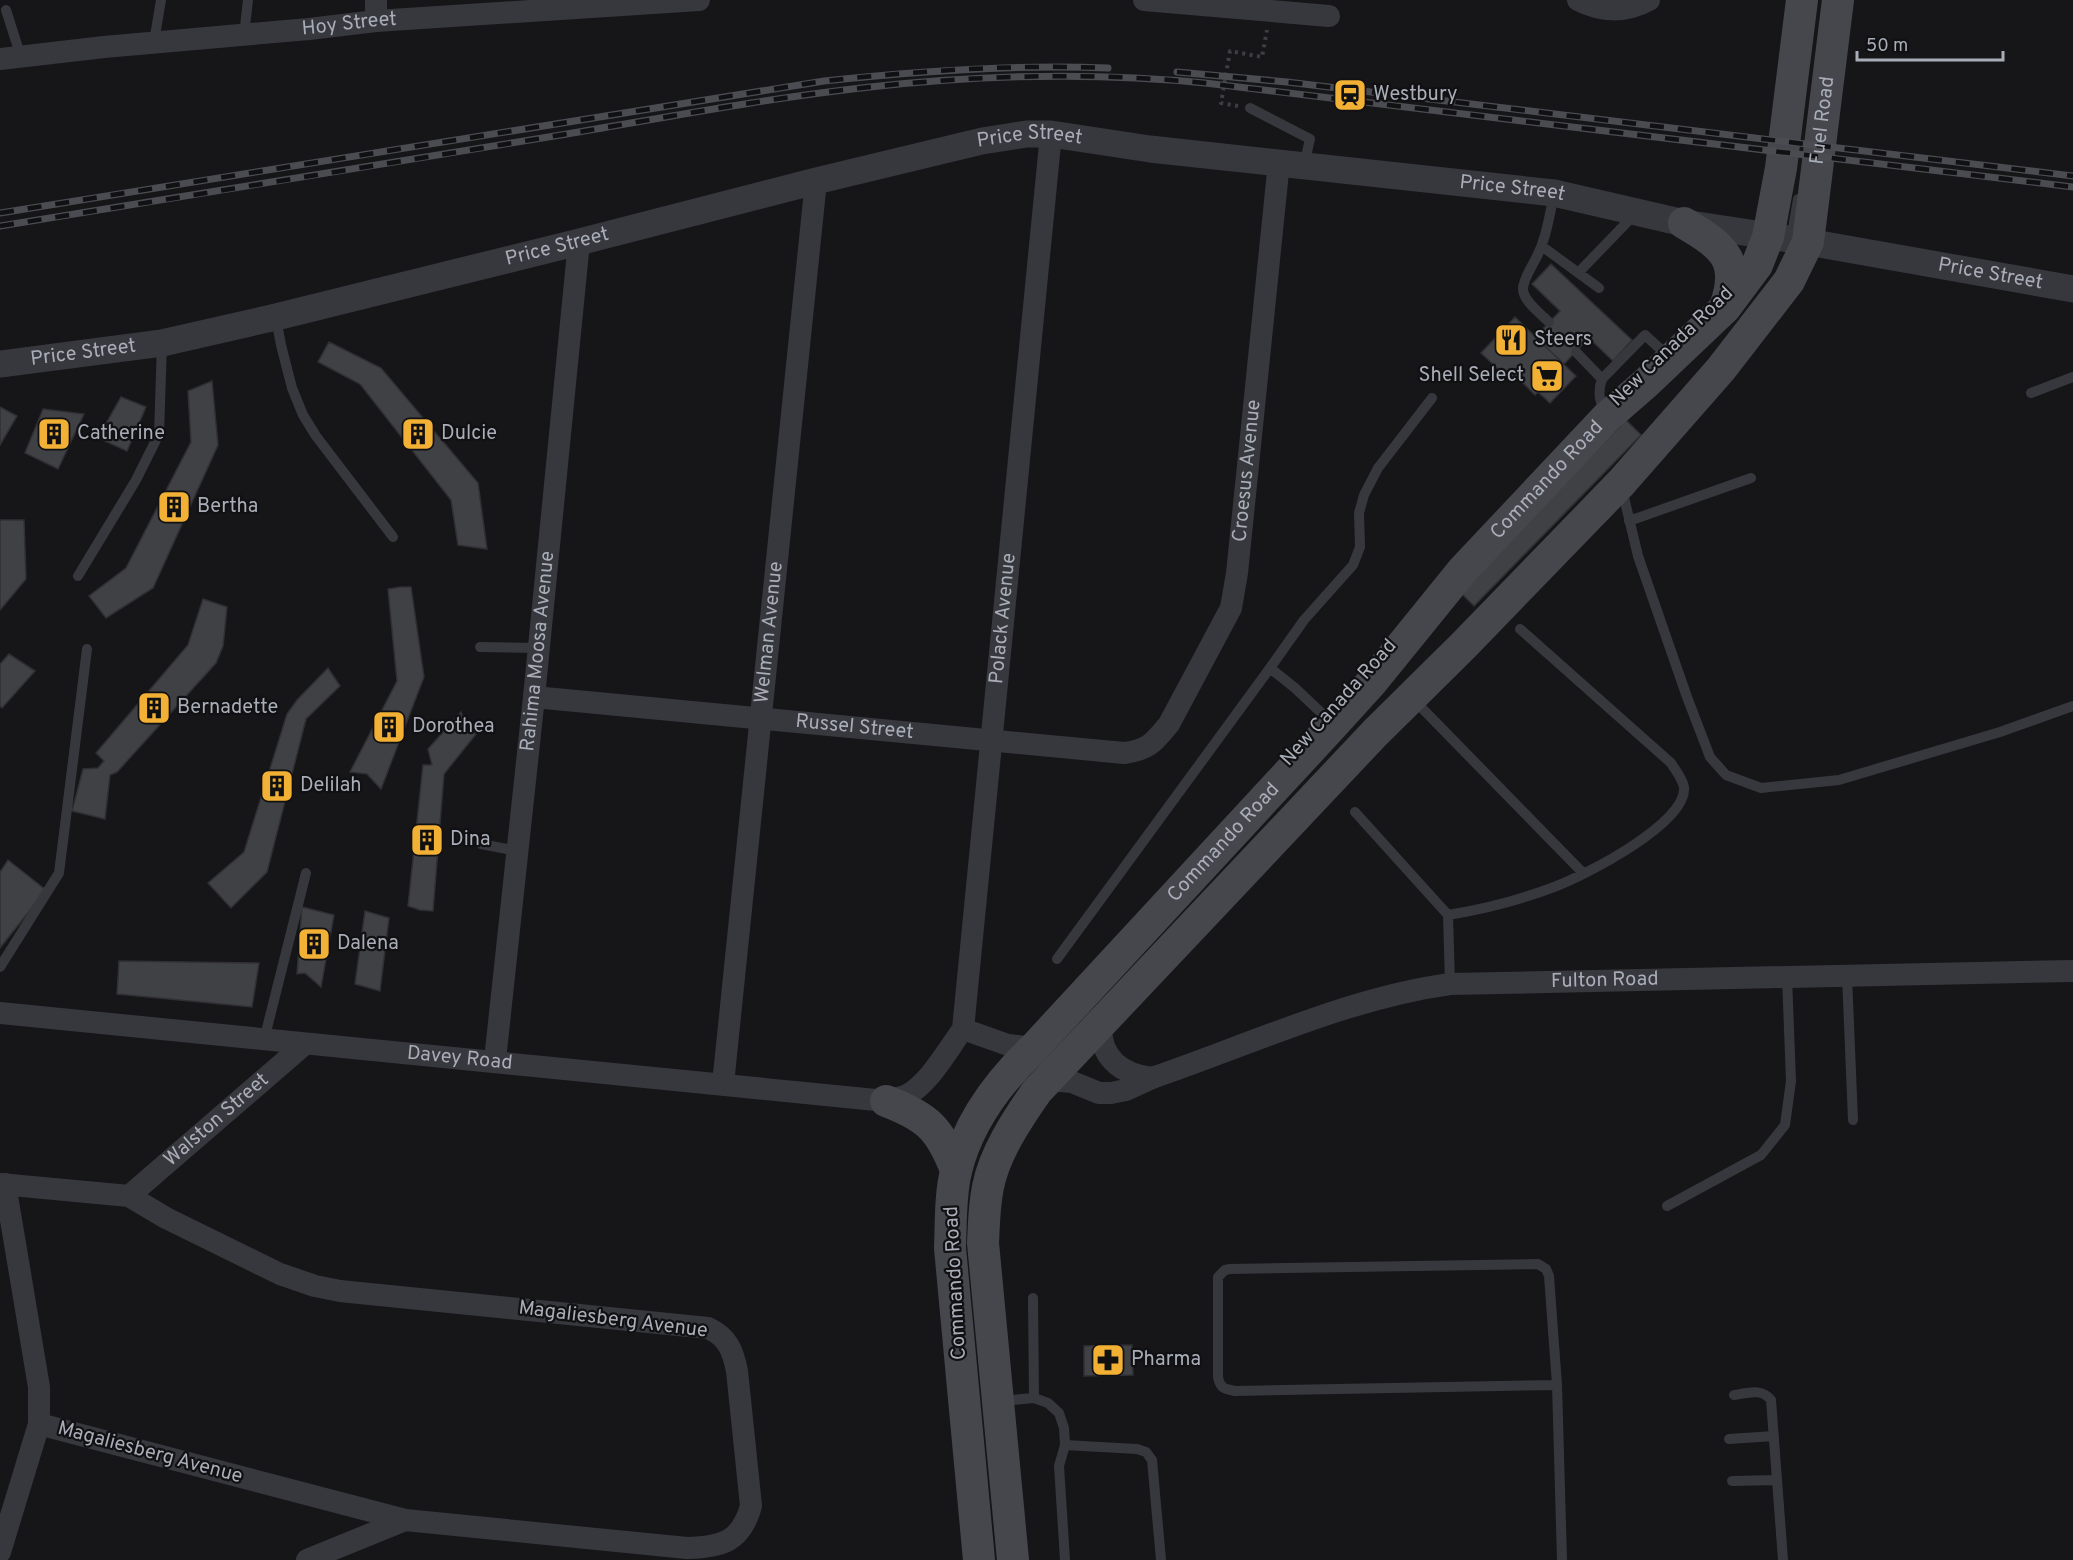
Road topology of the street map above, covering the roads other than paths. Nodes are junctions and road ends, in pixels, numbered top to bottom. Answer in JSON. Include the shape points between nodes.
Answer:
{"nodes":[{"id":1,"x":161,"y":0,"type":"edge"},
{"id":2,"x":248,"y":0,"type":"edge"},
{"id":3,"x":699,"y":0,"type":"edge"},
{"id":4,"x":1144,"y":0,"type":"edge"},
{"id":5,"x":1578,"y":0,"type":"edge"},
{"id":6,"x":1649,"y":0,"type":"edge"},
{"id":7,"x":1802,"y":0,"type":"edge"},
{"id":8,"x":1813,"y":0,"type":"edge"},
{"id":9,"x":1838,"y":0,"type":"edge"},
{"id":10,"x":604,"y":3,"type":"edge"},
{"id":11,"x":6,"y":10,"type":"dead end"},
{"id":12,"x":376,"y":11,"type":"edge"},
{"id":13,"x":1329,"y":16,"type":"dead end"},
{"id":14,"x":244,"y":35,"type":"junction"},
{"id":15,"x":154,"y":42,"type":"junction"},
{"id":16,"x":10,"y":58,"type":"edge"},
{"id":17,"x":1806,"y":104,"type":"junction"},
{"id":18,"x":1251,"y":108,"type":"dead end"},
{"id":19,"x":1051,"y":134,"type":"junction"},
{"id":20,"x":1292,"y":164,"type":"junction"},
{"id":21,"x":816,"y":181,"type":"junction"},
{"id":22,"x":1554,"y":193,"type":"junction"},
{"id":23,"x":1637,"y":212,"type":"junction"},
{"id":24,"x":1684,"y":222,"type":"junction"},
{"id":25,"x":579,"y":242,"type":"junction"},
{"id":26,"x":1785,"y":244,"type":"junction"},
{"id":27,"x":1543,"y":247,"type":"junction"},
{"id":28,"x":1783,"y":268,"type":"dead end"},
{"id":29,"x":1579,"y":272,"type":"junction"},
{"id":30,"x":1599,"y":288,"type":"dead end"},
{"id":31,"x":2073,"y":289,"type":"edge"},
{"id":32,"x":1729,"y":314,"type":"junction"},
{"id":33,"x":276,"y":316,"type":"junction"},
{"id":34,"x":1549,"y":322,"type":"dead end"},
{"id":35,"x":162,"y":343,"type":"junction"},
{"id":36,"x":1576,"y":352,"type":"dead end"},
{"id":37,"x":1671,"y":359,"type":"junction"},
{"id":38,"x":0,"y":363,"type":"edge"},
{"id":39,"x":2073,"y":377,"type":"edge"},
{"id":40,"x":1602,"y":379,"type":"junction"},
{"id":41,"x":2031,"y":393,"type":"dead end"},
{"id":42,"x":1432,"y":398,"type":"dead end"},
{"id":43,"x":1647,"y":398,"type":"dead end"},
{"id":44,"x":1618,"y":415,"type":"junction"},
{"id":45,"x":1582,"y":460,"type":"dead end"},
{"id":46,"x":1623,"y":472,"type":"junction"},
{"id":47,"x":1751,"y":478,"type":"dead end"},
{"id":48,"x":1586,"y":503,"type":"dead end"},
{"id":49,"x":1629,"y":521,"type":"junction"},
{"id":50,"x":393,"y":537,"type":"dead end"},
{"id":51,"x":78,"y":576,"type":"dead end"},
{"id":52,"x":1520,"y":629,"type":"dead end"},
{"id":53,"x":480,"y":647,"type":"dead end"},
{"id":54,"x":539,"y":648,"type":"junction"},
{"id":55,"x":87,"y":650,"type":"dead end"},
{"id":56,"x":1270,"y":668,"type":"junction"},
{"id":57,"x":534,"y":697,"type":"junction"},
{"id":58,"x":1412,"y":697,"type":"junction"},
{"id":59,"x":2073,"y":706,"type":"edge"},
{"id":60,"x":762,"y":720,"type":"junction"},
{"id":61,"x":1333,"y":725,"type":"junction"},
{"id":62,"x":991,"y":741,"type":"junction"},
{"id":63,"x":1141,"y":751,"type":"joint"},
{"id":64,"x":1355,"y":812,"type":"dead end"},
{"id":65,"x":482,"y":844,"type":"dead end"},
{"id":66,"x":518,"y":850,"type":"junction"},
{"id":67,"x":306,"y":873,"type":"dead end"},
{"id":68,"x":1583,"y":873,"type":"junction"},
{"id":69,"x":1448,"y":915,"type":"junction"},
{"id":70,"x":1058,"y":959,"type":"dead end"},
{"id":71,"x":0,"y":967,"type":"edge"},
{"id":72,"x":2073,"y":971,"type":"edge"},
{"id":73,"x":1847,"y":976,"type":"junction"},
{"id":74,"x":1787,"y":977,"type":"junction"},
{"id":75,"x":1450,"y":984,"type":"junction"},
{"id":76,"x":0,"y":1013,"type":"edge"},
{"id":77,"x":1101,"y":1023,"type":"junction"},
{"id":78,"x":963,"y":1029,"type":"junction"},
{"id":79,"x":264,"y":1040,"type":"junction"},
{"id":80,"x":305,"y":1044,"type":"junction"},
{"id":81,"x":495,"y":1060,"type":"junction"},
{"id":82,"x":1037,"y":1066,"type":"junction"},
{"id":83,"x":1152,"y":1078,"type":"junction"},
{"id":84,"x":723,"y":1084,"type":"junction"},
{"id":85,"x":886,"y":1101,"type":"junction"},
{"id":86,"x":1853,"y":1120,"type":"dead end"},
{"id":87,"x":988,"y":1122,"type":"dead end"},
{"id":88,"x":956,"y":1170,"type":"junction"},
{"id":89,"x":2,"y":1184,"type":"edge"},
{"id":90,"x":129,"y":1196,"type":"junction"},
{"id":91,"x":1667,"y":1206,"type":"dead end"},
{"id":92,"x":973,"y":1208,"type":"dead end"},
{"id":93,"x":972,"y":1239,"type":"dead end"},
{"id":94,"x":1033,"y":1298,"type":"dead end"},
{"id":95,"x":1557,"y":1385,"type":"junction"},
{"id":96,"x":1734,"y":1395,"type":"dead end"},
{"id":97,"x":1034,"y":1398,"type":"junction"},
{"id":98,"x":998,"y":1401,"type":"junction"},
{"id":99,"x":39,"y":1424,"type":"junction"},
{"id":100,"x":1774,"y":1437,"type":"junction"},
{"id":101,"x":1729,"y":1439,"type":"dead end"},
{"id":102,"x":1065,"y":1445,"type":"junction"},
{"id":103,"x":1777,"y":1480,"type":"junction"},
{"id":104,"x":1732,"y":1481,"type":"dead end"},
{"id":105,"x":405,"y":1520,"type":"junction"},
{"id":106,"x":0,"y":1552,"type":"edge"},
{"id":107,"x":307,"y":1560,"type":"edge"},
{"id":108,"x":979,"y":1560,"type":"edge"},
{"id":109,"x":990,"y":1560,"type":"edge"},
{"id":110,"x":1004,"y":1560,"type":"edge"},
{"id":111,"x":1013,"y":1560,"type":"edge"},
{"id":112,"x":1065,"y":1560,"type":"edge"},
{"id":113,"x":1161,"y":1560,"type":"edge"},
{"id":114,"x":1562,"y":1560,"type":"edge"},
{"id":115,"x":1783,"y":1560,"type":"edge"}],
"edges":[{"from":1,"to":15,"type":"lane"},
{"from":2,"to":14,"type":"lane"},
{"from":3,"to":10,"type":"street","name":"Hoy Street"},
{"from":4,"to":13,"type":"street"},
{"from":5,"to":6,"type":"street","via":[[1612,9],[1631,8]]},
{"from":7,"to":17,"type":"main road","name":"Fuel Road"},
{"from":8,"to":17,"type":"lane"},
{"from":9,"to":17,"type":"main road","name":"Fuel Road"},
{"from":10,"to":12,"type":"street","name":"Hoy Street"},
{"from":11,"to":16,"type":"lane"},
{"from":12,"to":14,"type":"street","name":"Hoy Street"},
{"from":14,"to":15,"type":"street","name":"Hoy Street"},
{"from":15,"to":16,"type":"street","name":"Hoy Street"},
{"from":17,"to":26,"type":"main road","name":"Fuel Road"},
{"from":18,"to":20,"type":"lane","via":[[1310,139]]},
{"from":19,"to":20,"type":"street","name":"Price Street"},
{"from":19,"to":21,"type":"street","name":"Price Street","via":[[1001,137]]},
{"from":19,"to":62,"type":"street","name":"Polack Avenue"},
{"from":20,"to":22,"type":"street","name":"Price Street"},
{"from":20,"to":63,"type":"street","name":"Croesus Avenue","via":[[1231,608],[1169,724]]},
{"from":21,"to":25,"type":"street","name":"Price Street"},
{"from":21,"to":60,"type":"street","name":"Welman Avenue"},
{"from":22,"to":23,"type":"street","name":"Price Street"},
{"from":22,"to":27,"type":"lane"},
{"from":23,"to":24,"type":"street","name":"Price Street"},
{"from":23,"to":29,"type":"lane"},
{"from":24,"to":26,"type":"street","name":"Price Street"},
{"from":24,"to":32,"type":"main road","via":[[1725,254],[1732,273]]},
{"from":25,"to":33,"type":"street","name":"Price Street"},
{"from":25,"to":54,"type":"street","name":"Rahima Moosa Avenue"},
{"from":26,"to":31,"type":"street","name":"Price Street"},
{"from":26,"to":32,"type":"main road","name":"Commando Road","via":[[1757,265]]},
{"from":26,"to":46,"type":"main road","name":"Commando Road","via":[[1789,281],[1721,369]]},
{"from":27,"to":29,"type":"lane"},
{"from":27,"to":34,"type":"lane","via":[[1523,288],[1531,304]]},
{"from":28,"to":46,"type":"lane","name":"New Canada Road","via":[[1767,295]]},
{"from":29,"to":30,"type":"lane"},
{"from":32,"to":37,"type":"main road","name":"Commando Road"},
{"from":33,"to":35,"type":"street","name":"Price Street"},
{"from":33,"to":50,"type":"lane","via":[[292,388],[303,415]]},
{"from":35,"to":38,"type":"street","name":"Price Street"},
{"from":35,"to":51,"type":"lane","via":[[159,434]]},
{"from":36,"to":40,"type":"lane"},
{"from":37,"to":40,"type":"lane","via":[[1645,336]]},
{"from":37,"to":44,"type":"main road","name":"Commando Road"},
{"from":39,"to":41,"type":"lane"},
{"from":40,"to":44,"type":"lane","via":[[1599,399]]},
{"from":42,"to":56,"type":"lane","via":[[1378,468],[1364,495],[1359,513],[1360,547],[1353,565],[1304,620]]},
{"from":43,"to":44,"type":"lane","name":"New Canada Road"},
{"from":44,"to":61,"type":"main road","name":"Commando Road","via":[[1462,571]]},
{"from":45,"to":82,"type":"lane","name":"New Canada Road","via":[[1467,579],[1392,675]]},
{"from":46,"to":49,"type":"lane"},
{"from":46,"to":58,"type":"main road","name":"Commando Road"},
{"from":47,"to":49,"type":"lane"},
{"from":48,"to":92,"type":"lane","name":"New Canada Road","via":[[1049,1064],[999,1129],[981,1174]]},
{"from":49,"to":59,"type":"lane","via":[[1686,697],[1710,757],[1726,776],[1761,788],[1839,780]]},
{"from":52,"to":68,"type":"lane","via":[[1671,763],[1684,789],[1681,802],[1662,824],[1632,847]]},
{"from":53,"to":54,"type":"lane"},
{"from":54,"to":57,"type":"street","name":"Rahima Moosa Avenue"},
{"from":55,"to":71,"type":"lane","via":[[59,873]]},
{"from":56,"to":61,"type":"lane"},
{"from":56,"to":70,"type":"lane"},
{"from":57,"to":60,"type":"street","name":"Russel Street"},
{"from":57,"to":66,"type":"street","name":"Rahima Moosa Avenue"},
{"from":58,"to":68,"type":"lane"},
{"from":58,"to":77,"type":"main road","name":"Commando Road"},
{"from":60,"to":62,"type":"street","name":"Russel Street"},
{"from":60,"to":84,"type":"street","name":"Welman Avenue"},
{"from":61,"to":82,"type":"main road","name":"Commando Road"},
{"from":62,"to":63,"type":"street","name":"Russel Street","via":[[1124,753]]},
{"from":62,"to":78,"type":"street","name":"Polack Avenue"},
{"from":64,"to":69,"type":"lane"},
{"from":65,"to":66,"type":"lane"},
{"from":66,"to":81,"type":"street","name":"Rahima Moosa Avenue"},
{"from":67,"to":79,"type":"lane"},
{"from":68,"to":69,"type":"lane","via":[[1528,896]]},
{"from":69,"to":75,"type":"lane"},
{"from":72,"to":73,"type":"street","name":"Fulton Road"},
{"from":73,"to":74,"type":"street","name":"Fulton Road"},
{"from":73,"to":86,"type":"lane"},
{"from":74,"to":75,"type":"street","name":"Fulton Road"},
{"from":74,"to":91,"type":"lane","via":[[1791,1082],[1785,1125],[1761,1155]]},
{"from":75,"to":83,"type":"street","name":"Fulton Road","via":[[1364,1002]]},
{"from":76,"to":79,"type":"street","name":"Davey Road"},
{"from":77,"to":82,"type":"main road","name":"Commando Road"},
{"from":77,"to":83,"type":"street","via":[[1103,1045],[1116,1065],[1126,1072]]},
{"from":78,"to":82,"type":"street","name":"Fulton Road","via":[[1008,1045]]},
{"from":78,"to":85,"type":"street","name":"Davey Road","via":[[916,1088]]},
{"from":79,"to":80,"type":"street","name":"Davey Road"},
{"from":80,"to":81,"type":"street","name":"Davey Road"},
{"from":80,"to":90,"type":"street","name":"Walston Street"},
{"from":81,"to":84,"type":"street","name":"Davey Road"},
{"from":82,"to":83,"type":"street","name":"Fulton Road","via":[[1099,1093],[1126,1090]]},
{"from":82,"to":88,"type":"main road","name":"Commando Road","via":[[1013,1068],[988,1100]]},
{"from":82,"to":98,"type":"main road","name":"Commando Road","via":[[1037,1091],[1003,1147],[988,1184],[984,1212],[983,1243]]},
{"from":84,"to":85,"type":"street","name":"Davey Road"},
{"from":85,"to":88,"type":"main road","via":[[911,1111],[933,1129],[946,1145]]},
{"from":87,"to":109,"type":"lane","via":[[967,1169],[961,1202],[960,1248]]},
{"from":88,"to":108,"type":"main road","name":"Commando Road","via":[[950,1248]]},
{"from":89,"to":90,"type":"street","name":"Magaliesberg Avenue"},
{"from":89,"to":99,"type":"street","via":[[39,1387]]},
{"from":90,"to":105,"type":"street","name":"Magaliesberg Avenue","via":[[266,1268],[315,1286],[696,1326],[719,1333],[727,1342],[737,1371],[751,1506],[747,1521],[728,1541],[687,1548]]},
{"from":93,"to":110,"type":"lane"},
{"from":94,"to":97,"type":"lane"},
{"from":95,"to":95,"type":"lane","via":[[1548,1276],[1538,1264],[1230,1269],[1218,1277],[1218,1377],[1219,1385],[1225,1389]]},
{"from":95,"to":114,"type":"lane"},
{"from":96,"to":100,"type":"lane","via":[[1766,1394],[1771,1400]]},
{"from":97,"to":98,"type":"lane"},
{"from":97,"to":102,"type":"lane","via":[[1059,1413]]},
{"from":98,"to":111,"type":"main road","name":"Commando Road"},
{"from":99,"to":105,"type":"street","name":"Magaliesberg Avenue"},
{"from":99,"to":106,"type":"street"},
{"from":100,"to":101,"type":"lane"},
{"from":100,"to":103,"type":"lane"},
{"from":102,"to":112,"type":"lane","via":[[1059,1466]]},
{"from":102,"to":113,"type":"lane","via":[[1146,1452],[1152,1460]]},
{"from":103,"to":104,"type":"lane"},
{"from":103,"to":115,"type":"lane"},
{"from":105,"to":107,"type":"street"}]}
